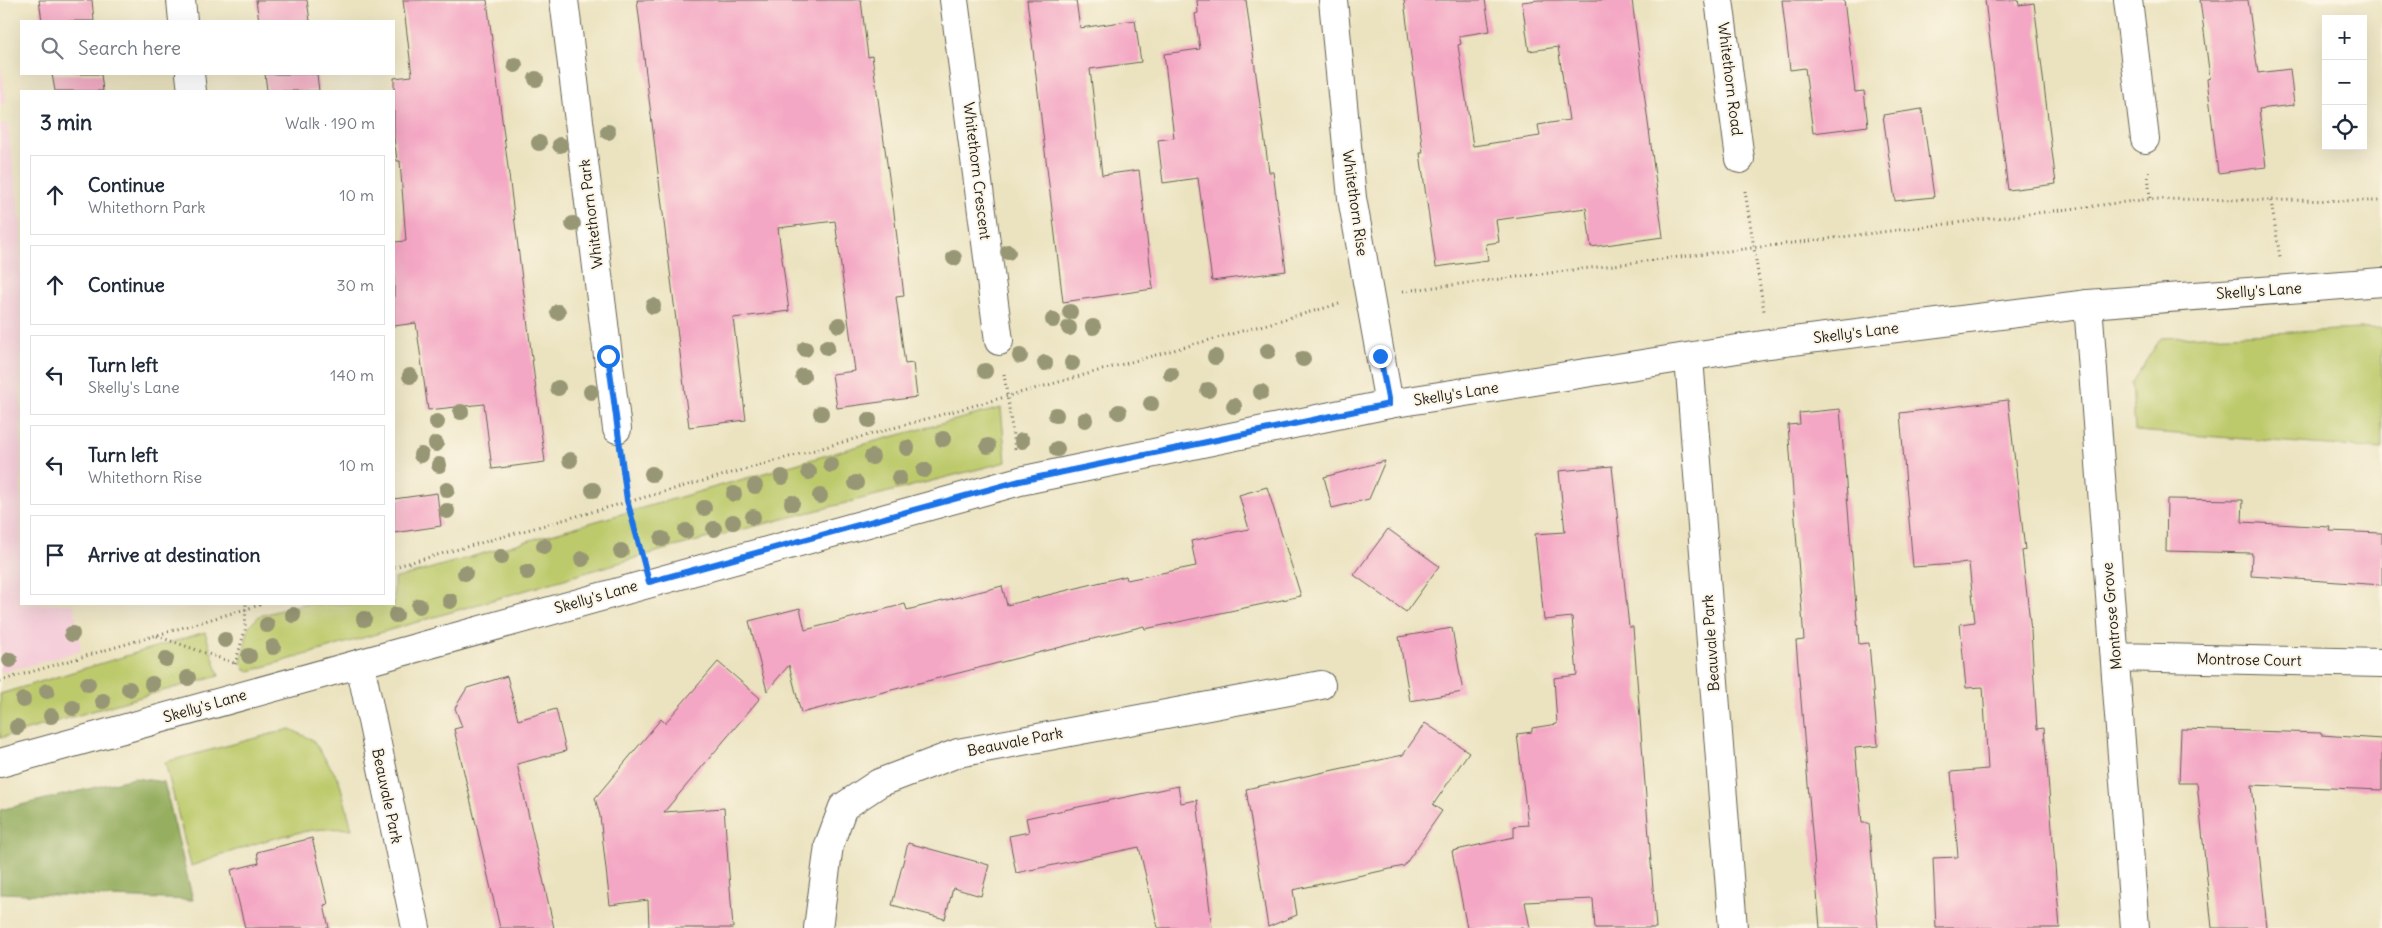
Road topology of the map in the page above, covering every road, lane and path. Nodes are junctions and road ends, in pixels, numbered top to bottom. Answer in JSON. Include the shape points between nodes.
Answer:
{"nodes":[{"id":1,"x":181,"y":0,"type":"edge"},
{"id":2,"x":564,"y":0,"type":"edge"},
{"id":3,"x":954,"y":0,"type":"edge"},
{"id":4,"x":1333,"y":0,"type":"edge"},
{"id":5,"x":1719,"y":0,"type":"edge"},
{"id":6,"x":2128,"y":0,"type":"edge"},
{"id":7,"x":183,"y":20,"type":"edge"},
{"id":8,"x":190,"y":75,"type":"edge"},
{"id":9,"x":192,"y":90,"type":"edge"},
{"id":10,"x":2145,"y":139,"type":"dead end"},
{"id":11,"x":1740,"y":159,"type":"joint"},
{"id":12,"x":2271,"y":201,"type":"dead end"},
{"id":13,"x":2382,"y":282,"type":"edge"},
{"id":14,"x":2285,"y":290,"type":"junction"},
{"id":15,"x":2088,"y":304,"type":"junction"},
{"id":16,"x":999,"y":341,"type":"joint"},
{"id":17,"x":1769,"y":344,"type":"junction"},
{"id":18,"x":1688,"y":358,"type":"junction"},
{"id":19,"x":1389,"y":404,"type":"junction"},
{"id":20,"x":617,"y":429,"type":"joint"},
{"id":21,"x":1020,"y":481,"type":"junction"},
{"id":22,"x":649,"y":582,"type":"junction"},
{"id":23,"x":246,"y":605,"type":"edge"},
{"id":24,"x":260,"y":605,"type":"edge"},
{"id":25,"x":246,"y":609,"type":"junction"},
{"id":26,"x":156,"y":635,"type":"junction"},
{"id":27,"x":2116,"y":656,"type":"junction"},
{"id":28,"x":2382,"y":663,"type":"edge"},
{"id":29,"x":234,"y":664,"type":"junction"},
{"id":30,"x":360,"y":664,"type":"junction"},
{"id":31,"x":0,"y":681,"type":"edge"},
{"id":32,"x":1321,"y":685,"type":"dead end"},
{"id":33,"x":241,"y":696,"type":"junction"},
{"id":34,"x":0,"y":763,"type":"edge"},
{"id":35,"x":416,"y":928,"type":"edge"},
{"id":36,"x":818,"y":928,"type":"edge"},
{"id":37,"x":1733,"y":928,"type":"edge"},
{"id":38,"x":2135,"y":928,"type":"edge"}],
"edges":[{"from":1,"to":7,"type":"street"},
{"from":2,"to":20,"type":"street","name":"Whitethorn Park"},
{"from":3,"to":16,"type":"street","name":"Whitethorn Crescent"},
{"from":4,"to":19,"type":"street","name":"Whitethorn Rise","via":[[1352,198]]},
{"from":5,"to":11,"type":"street","name":"Whitethorn Road"},
{"from":6,"to":10,"type":"street"},
{"from":8,"to":9,"type":"street"},
{"from":11,"to":17,"type":"path"},
{"from":12,"to":14,"type":"path"},
{"from":13,"to":14,"type":"street","name":"Skelly's Lane"},
{"from":14,"to":15,"type":"street","name":"Skelly's Lane"},
{"from":15,"to":17,"type":"street","name":"Skelly's Lane"},
{"from":15,"to":27,"type":"street","name":"Montrose Grove"},
{"from":16,"to":21,"type":"path"},
{"from":17,"to":18,"type":"street","name":"Skelly's Lane"},
{"from":18,"to":19,"type":"street","name":"Skelly's Lane"},
{"from":18,"to":37,"type":"street","name":"Beauvale Park"},
{"from":19,"to":21,"type":"street","name":"Skelly's Lane"},
{"from":20,"to":22,"type":"path","via":[[627,500]]},
{"from":21,"to":22,"type":"street","name":"Skelly's Lane"},
{"from":22,"to":30,"type":"street","name":"Skelly's Lane"},
{"from":23,"to":25,"type":"path"},
{"from":24,"to":25,"type":"path"},
{"from":25,"to":26,"type":"path"},
{"from":25,"to":29,"type":"path","via":[[244,630]]},
{"from":26,"to":29,"type":"path"},
{"from":26,"to":31,"type":"path"},
{"from":27,"to":28,"type":"street","name":"Montrose Court"},
{"from":27,"to":38,"type":"street","name":"Montrose Grove"},
{"from":29,"to":33,"type":"path"},
{"from":30,"to":33,"type":"street","name":"Skelly's Lane"},
{"from":30,"to":35,"type":"street","name":"Beauvale Park"},
{"from":32,"to":36,"type":"street","name":"Beauvale Park","via":[[958,753],[879,784],[843,807],[828,845]]},
{"from":33,"to":34,"type":"street","name":"Skelly's Lane"}]}
